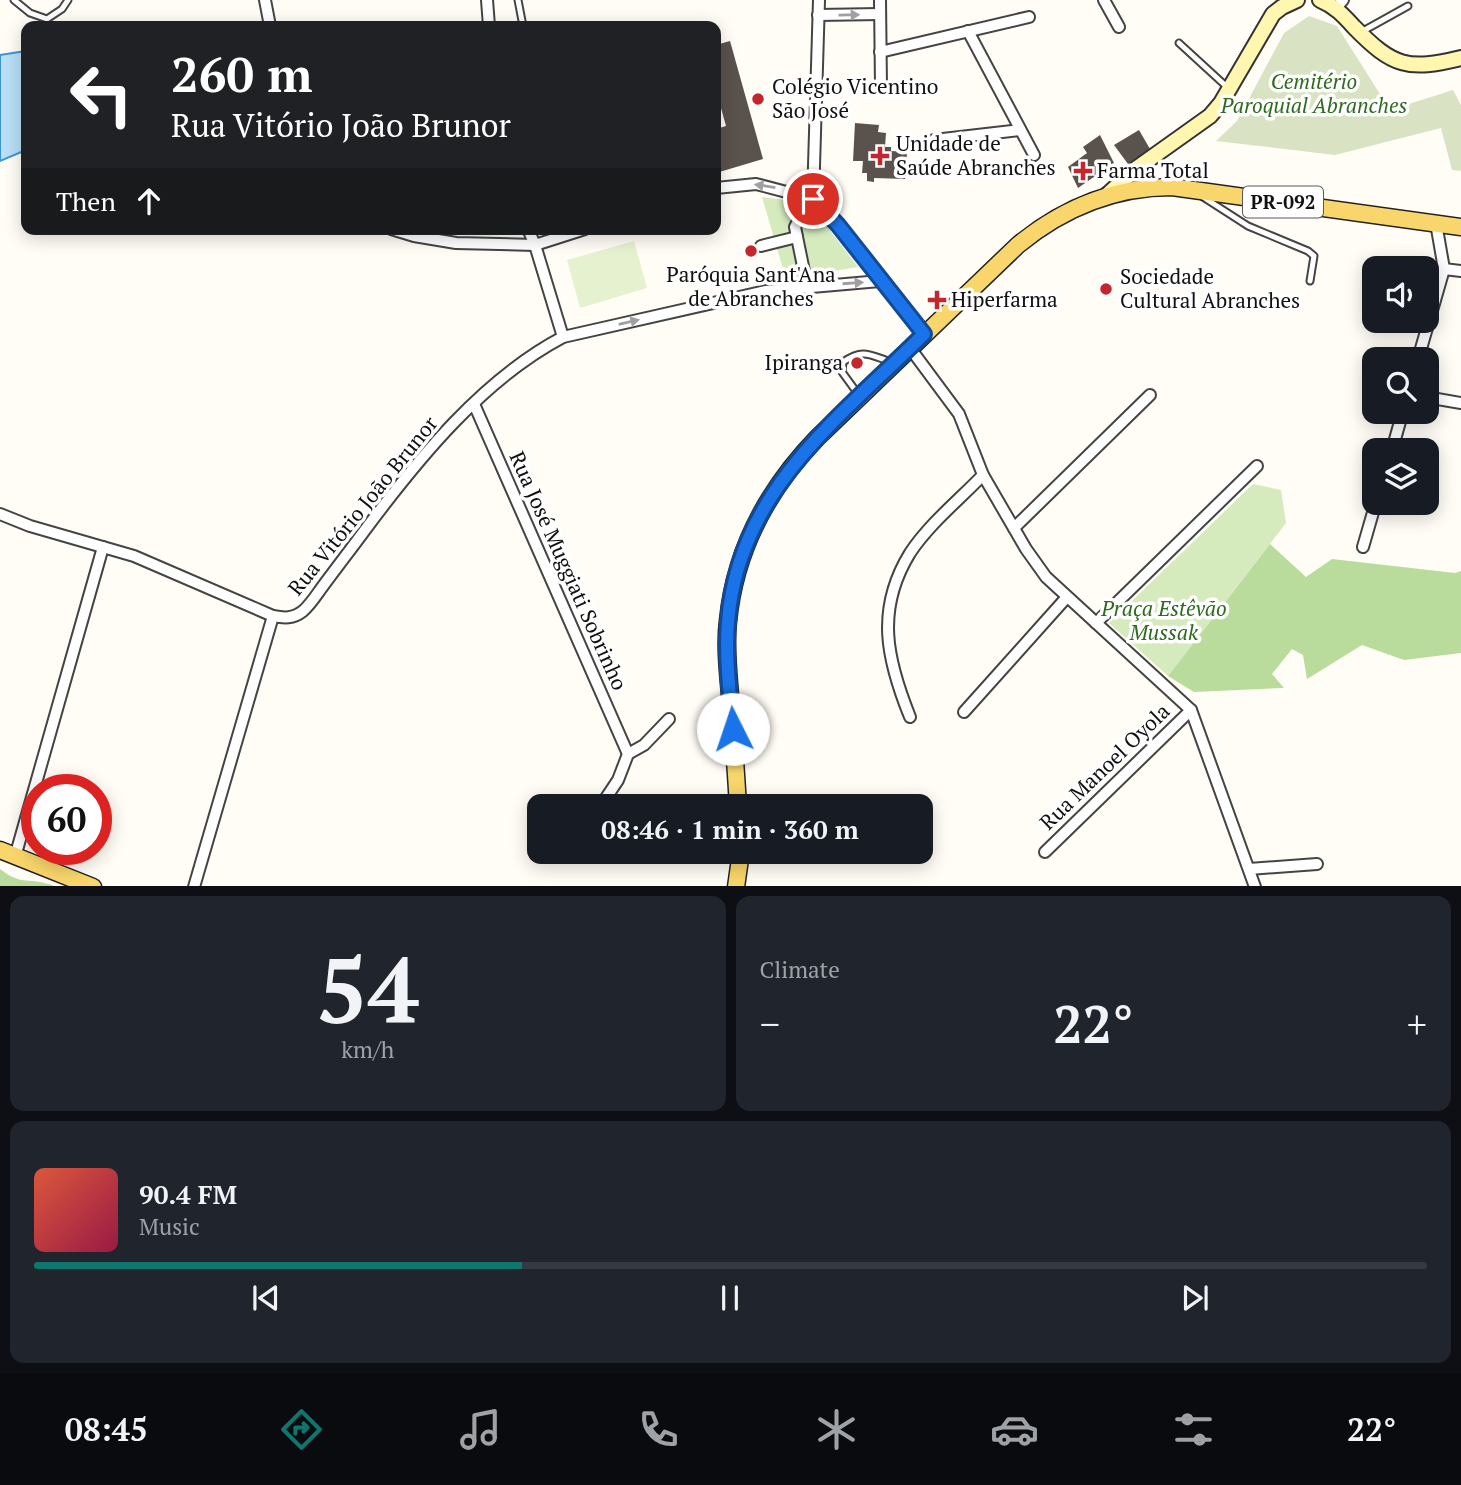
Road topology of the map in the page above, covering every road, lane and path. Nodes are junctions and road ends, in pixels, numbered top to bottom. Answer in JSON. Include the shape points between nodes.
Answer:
{"nodes":[{"id":1,"x":14,"y":0,"type":"edge"},
{"id":2,"x":68,"y":0,"type":"edge"},
{"id":3,"x":265,"y":0,"type":"edge"},
{"id":4,"x":487,"y":0,"type":"edge"},
{"id":5,"x":518,"y":0,"type":"edge"},
{"id":6,"x":819,"y":0,"type":"edge"},
{"id":7,"x":880,"y":0,"type":"edge"},
{"id":8,"x":1104,"y":0,"type":"edge"},
{"id":9,"x":1297,"y":0,"type":"edge"},
{"id":10,"x":1320,"y":0,"type":"edge"},
{"id":11,"x":1339,"y":4,"type":"edge"},
{"id":12,"x":1408,"y":6,"type":"dead end"},
{"id":13,"x":880,"y":14,"type":"junction"},
{"id":14,"x":818,"y":15,"type":"junction"},
{"id":15,"x":1029,"y":17,"type":"dead end"},
{"id":16,"x":269,"y":21,"type":"edge"},
{"id":17,"x":489,"y":21,"type":"edge"},
{"id":18,"x":522,"y":21,"type":"edge"},
{"id":19,"x":1119,"y":27,"type":"dead end"},
{"id":20,"x":968,"y":31,"type":"junction"},
{"id":21,"x":1360,"y":33,"type":"junction"},
{"id":22,"x":1178,"y":43,"type":"dead end"},
{"id":23,"x":880,"y":52,"type":"junction"},
{"id":24,"x":1461,"y":58,"type":"edge"},
{"id":25,"x":881,"y":86,"type":"dead end"},
{"id":26,"x":1229,"y":89,"type":"junction"},
{"id":27,"x":1020,"y":130,"type":"junction"},
{"id":28,"x":934,"y":140,"type":"dead end"},
{"id":29,"x":1034,"y":156,"type":"dead end"},
{"id":30,"x":721,"y":187,"type":"edge"},
{"id":31,"x":1188,"y":188,"type":"junction"},
{"id":32,"x":1106,"y":196,"type":"junction"},
{"id":33,"x":813,"y":199,"type":"junction"},
{"id":34,"x":1437,"y":223,"type":"junction"},
{"id":35,"x":1461,"y":227,"type":"edge"},
{"id":36,"x":411,"y":235,"type":"edge"},
{"id":37,"x":531,"y":235,"type":"edge"},
{"id":38,"x":567,"y":235,"type":"edge"},
{"id":39,"x":797,"y":237,"type":"junction"},
{"id":40,"x":536,"y":245,"type":"junction"},
{"id":41,"x":761,"y":246,"type":"dead end"},
{"id":42,"x":1444,"y":269,"type":"junction"},
{"id":43,"x":1461,"y":271,"type":"edge"},
{"id":44,"x":880,"y":281,"type":"junction"},
{"id":45,"x":1310,"y":281,"type":"dead end"},
{"id":46,"x":807,"y":286,"type":"junction"},
{"id":47,"x":924,"y":334,"type":"junction"},
{"id":48,"x":563,"y":338,"type":"junction"},
{"id":49,"x":1421,"y":347,"type":"edge"},
{"id":50,"x":910,"y":348,"type":"junction"},
{"id":51,"x":894,"y":363,"type":"junction"},
{"id":52,"x":1150,"y":395,"type":"dead end"},
{"id":53,"x":860,"y":396,"type":"junction"},
{"id":54,"x":1439,"y":399,"type":"edge"},
{"id":55,"x":1461,"y":403,"type":"edge"},
{"id":56,"x":474,"y":404,"type":"junction"},
{"id":57,"x":1257,"y":466,"type":"dead end"},
{"id":58,"x":983,"y":475,"type":"junction"},
{"id":59,"x":0,"y":514,"type":"edge"},
{"id":60,"x":1372,"y":515,"type":"edge"},
{"id":61,"x":1014,"y":528,"type":"junction"},
{"id":62,"x":103,"y":547,"type":"junction"},
{"id":63,"x":1363,"y":547,"type":"dead end"},
{"id":64,"x":1067,"y":597,"type":"junction"},
{"id":65,"x":273,"y":616,"type":"junction"},
{"id":66,"x":1096,"y":623,"type":"junction"},
{"id":67,"x":1191,"y":710,"type":"junction"},
{"id":68,"x":964,"y":712,"type":"dead end"},
{"id":69,"x":910,"y":717,"type":"dead end"},
{"id":70,"x":669,"y":719,"type":"dead end"},
{"id":71,"x":628,"y":754,"type":"junction"},
{"id":72,"x":609,"y":794,"type":"edge"},
{"id":73,"x":737,"y":794,"type":"edge"},
{"id":74,"x":1045,"y":852,"type":"dead end"},
{"id":75,"x":8,"y":854,"type":"edge"},
{"id":76,"x":739,"y":864,"type":"edge"},
{"id":77,"x":1318,"y":864,"type":"dead end"},
{"id":78,"x":1249,"y":869,"type":"junction"},
{"id":79,"x":90,"y":886,"type":"edge"},
{"id":80,"x":194,"y":886,"type":"edge"},
{"id":81,"x":736,"y":886,"type":"edge"},
{"id":82,"x":1255,"y":886,"type":"edge"}],
"edges":[{"from":1,"to":2,"type":"lane","via":[[47,19]]},
{"from":3,"to":16,"type":"street"},
{"from":4,"to":17,"type":"street"},
{"from":5,"to":18,"type":"lane"},
{"from":6,"to":14,"type":"street"},
{"from":7,"to":13,"type":"street"},
{"from":8,"to":19,"type":"street"},
{"from":9,"to":26,"type":"street","via":[[1273,14]]},
{"from":10,"to":11,"type":"street"},
{"from":11,"to":21,"type":"street"},
{"from":12,"to":21,"type":"lane"},
{"from":14,"to":13,"type":"street","one_way":true},
{"from":13,"to":23,"type":"street"},
{"from":14,"to":33,"type":"street"},
{"from":15,"to":20,"type":"street"},
{"from":20,"to":23,"type":"street"},
{"from":20,"to":27,"type":"street"},
{"from":21,"to":24,"type":"street","via":[[1403,64],[1429,66]]},
{"from":22,"to":26,"type":"lane"},
{"from":23,"to":25,"type":"street"},
{"from":26,"to":32,"type":"street","via":[[1210,116]]},
{"from":27,"to":28,"type":"street"},
{"from":27,"to":29,"type":"street"},
{"from":33,"to":30,"type":"street","one_way":true,"via":[[756,184]]},
{"from":31,"to":32,"type":"main road","number":"PR-092","via":[[1153,187]]},
{"from":31,"to":34,"type":"main road","number":"PR-092"},
{"from":31,"to":45,"type":"lane","via":[[1248,226],[1308,251],[1315,262]]},
{"from":32,"to":47,"type":"main road","via":[[1039,227]]},
{"from":33,"to":39,"type":"street","via":[[795,227]]},
{"from":33,"to":44,"type":"street"},
{"from":34,"to":35,"type":"main road","number":"PR-092"},
{"from":34,"to":42,"type":"street"},
{"from":36,"to":40,"type":"street","via":[[456,243]]},
{"from":37,"to":40,"type":"street"},
{"from":38,"to":40,"type":"street"},
{"from":39,"to":41,"type":"street"},
{"from":39,"to":46,"type":"street"},
{"from":40,"to":48,"type":"street"},
{"from":42,"to":43,"type":"street"},
{"from":42,"to":49,"type":"street"},
{"from":46,"to":44,"type":"street","name":"Rua Vitório João Brunor","one_way":true},
{"from":44,"to":47,"type":"street"},
{"from":48,"to":46,"type":"street","name":"Rua Vitório João Brunor","one_way":true,"via":[[766,291]]},
{"from":47,"to":50,"type":"main road"},
{"from":48,"to":56,"type":"street","name":"Rua Vitório João Brunor","via":[[503,377]]},
{"from":50,"to":51,"type":"main road"},
{"from":50,"to":58,"type":"street","via":[[959,414]]},
{"from":51,"to":53,"type":"main road"},
{"from":51,"to":53,"type":"lane","via":[[863,352],[843,362],[842,372]]},
{"from":52,"to":61,"type":"street"},
{"from":53,"to":73,"type":"main road","via":[[787,471],[758,517],[738,565],[727,641]]},
{"from":54,"to":55,"type":"street"},
{"from":56,"to":65,"type":"street","name":"Rua Vitório João Brunor","via":[[406,477],[303,611],[285,618]]},
{"from":56,"to":71,"type":"street","name":"Rua José Muggiati Sobrinho"},
{"from":57,"to":66,"type":"street"},
{"from":58,"to":61,"type":"street"},
{"from":58,"to":69,"type":"street","via":[[922,538],[894,589],[888,646]]},
{"from":59,"to":62,"type":"street","name":"Rua Vitório João Brunor"},
{"from":60,"to":63,"type":"street"},
{"from":61,"to":64,"type":"street","via":[[1041,570]]},
{"from":62,"to":65,"type":"street","name":"Rua Vitório João Brunor","via":[[163,567]]},
{"from":62,"to":75,"type":"street"},
{"from":64,"to":66,"type":"street"},
{"from":64,"to":68,"type":"street"},
{"from":65,"to":80,"type":"street"},
{"from":66,"to":67,"type":"street"},
{"from":67,"to":74,"type":"street","name":"Rua Manoel Oyola"},
{"from":67,"to":78,"type":"street"},
{"from":70,"to":71,"type":"street"},
{"from":71,"to":72,"type":"street"},
{"from":75,"to":79,"type":"main road"},
{"from":76,"to":81,"type":"main road"},
{"from":77,"to":78,"type":"street"},
{"from":78,"to":82,"type":"street"}]}
